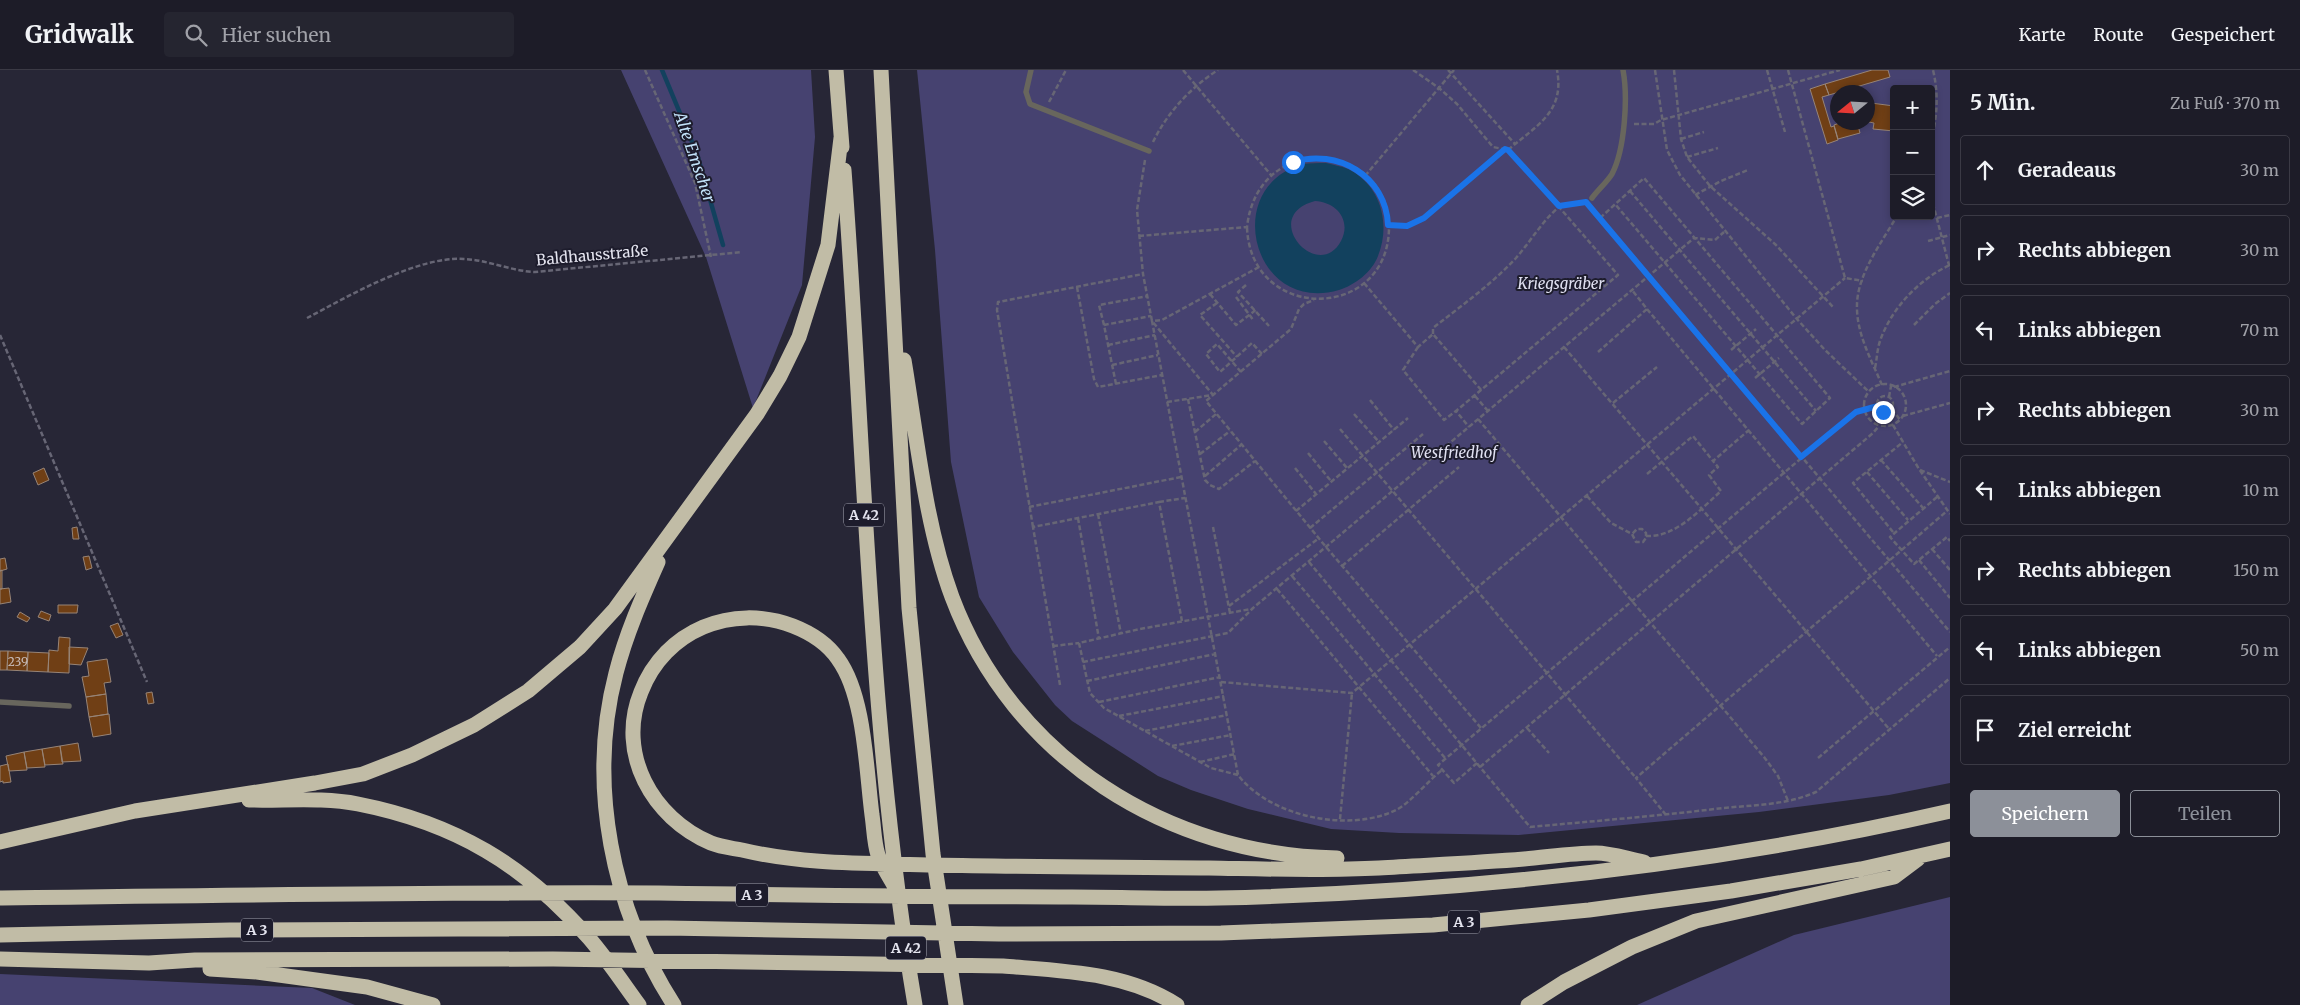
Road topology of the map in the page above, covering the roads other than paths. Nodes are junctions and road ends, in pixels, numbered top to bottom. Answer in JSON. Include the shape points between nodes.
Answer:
{"nodes":[{"id":1,"x":836,"y":70,"type":"edge"},
{"id":2,"x":881,"y":70,"type":"edge"},
{"id":3,"x":1031,"y":70,"type":"edge"},
{"id":4,"x":1623,"y":70,"type":"edge"},
{"id":5,"x":841,"y":138,"type":"junction"},
{"id":6,"x":1149,"y":151,"type":"road end"},
{"id":7,"x":1592,"y":198,"type":"dead end"},
{"id":8,"x":892,"y":290,"type":"junction"},
{"id":9,"x":671,"y":534,"type":"junction"},
{"id":10,"x":0,"y":702,"type":"edge"},
{"id":11,"x":69,"y":706,"type":"dead end"},
{"id":12,"x":212,"y":799,"type":"junction"},
{"id":13,"x":1950,"y":810,"type":"edge"},
{"id":14,"x":0,"y":842,"type":"edge"},
{"id":15,"x":1950,"y":849,"type":"edge"},
{"id":16,"x":1924,"y":855,"type":"junction"},
{"id":17,"x":1655,"y":864,"type":"junction"},
{"id":18,"x":1421,"y":865,"type":"junction"},
{"id":19,"x":897,"y":890,"type":"junction"},
{"id":20,"x":0,"y":898,"type":"edge"},
{"id":21,"x":0,"y":936,"type":"edge"},
{"id":22,"x":0,"y":959,"type":"edge"},
{"id":23,"x":149,"y":963,"type":"junction"},
{"id":24,"x":955,"y":1000,"type":"edge"},
{"id":25,"x":433,"y":1005,"type":"edge"},
{"id":26,"x":639,"y":1005,"type":"edge"},
{"id":27,"x":674,"y":1005,"type":"edge"},
{"id":28,"x":915,"y":1005,"type":"edge"},
{"id":29,"x":1177,"y":1005,"type":"edge"},
{"id":30,"x":1528,"y":1005,"type":"edge"}],
"edges":[{"from":1,"to":5,"type":"highway","number":"A 42"},
{"from":2,"to":8,"type":"highway","number":"A 42"},
{"from":3,"to":6,"type":"lane","via":[[1026,92],[1030,104]]},
{"from":4,"to":7,"type":"lane","via":[[1627,95],[1618,160],[1611,175]]},
{"from":5,"to":9,"type":"highway","via":[[828,245],[799,336],[757,414]]},
{"from":5,"to":19,"type":"highway","number":"A 42","via":[[877,714]]},
{"from":8,"to":18,"type":"highway","via":[[940,558],[972,643],[1028,720],[1063,755],[1109,791],[1166,822],[1199,835],[1276,855],[1372,859]]},
{"from":8,"to":24,"type":"highway","number":"A 42","via":[[909,608],[918,713],[933,854]]},
{"from":9,"to":12,"type":"highway","via":[[616,609],[580,647],[528,691],[474,726],[362,774]]},
{"from":9,"to":27,"type":"highway","via":[[629,629],[616,673],[608,717],[604,788],[610,839],[627,906],[642,946]]},
{"from":10,"to":11,"type":"lane"},
{"from":12,"to":14,"type":"highway","via":[[135,811]]},
{"from":12,"to":26,"type":"highway","via":[[314,800],[357,804],[407,816],[452,833],[493,853],[526,876],[558,905],[590,940]]},
{"from":13,"to":17,"type":"highway","number":"A 3","via":[[1849,833]]},
{"from":15,"to":16,"type":"highway","number":"A 3"},
{"from":16,"to":21,"type":"highway","number":"A 3","via":[[1731,891],[1589,910],[1433,925],[1221,934],[666,928],[230,930]]},
{"from":16,"to":30,"type":"highway","via":[[1894,877],[1696,921],[1564,982]]},
{"from":17,"to":18,"type":"highway","via":[[1599,852]]},
{"from":17,"to":20,"type":"highway","number":"A 3","via":[[1421,889],[1218,898],[471,894]]},
{"from":18,"to":19,"type":"highway","via":[[1375,868],[990,866],[841,862],[773,857],[713,843],[684,828],[663,809],[651,794],[636,761],[632,743],[636,704],[654,667],[665,653],[701,626],[730,619],[762,618],[778,620],[807,632],[830,648],[853,688],[860,718],[877,853]]},
{"from":19,"to":28,"type":"highway","number":"A 42"},
{"from":22,"to":23,"type":"highway"},
{"from":23,"to":25,"type":"highway","via":[[257,972],[367,987]]},
{"from":23,"to":29,"type":"highway","via":[[195,960],[553,959],[1004,966],[1068,971],[1122,980],[1159,994]]}]}
